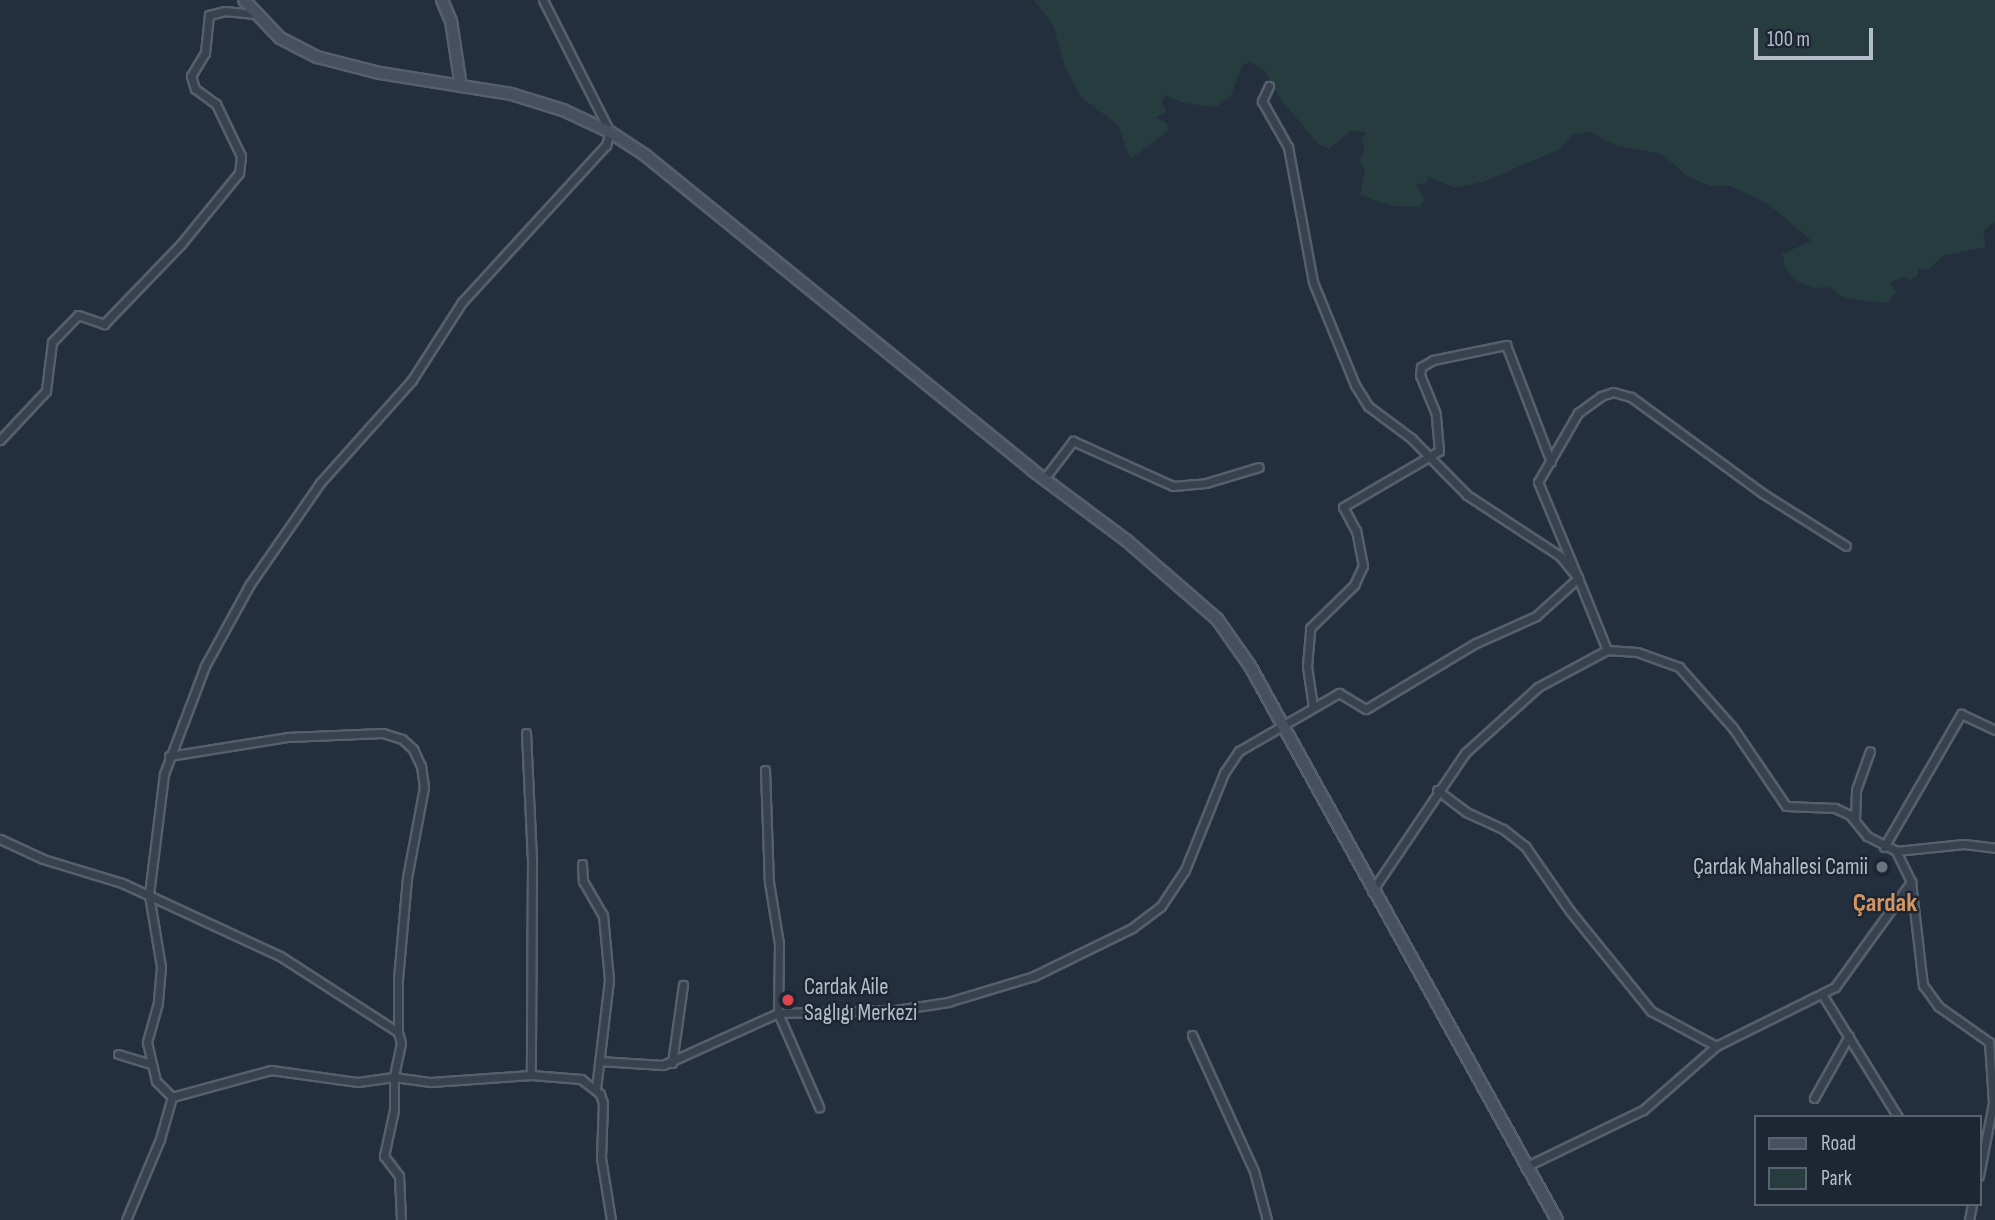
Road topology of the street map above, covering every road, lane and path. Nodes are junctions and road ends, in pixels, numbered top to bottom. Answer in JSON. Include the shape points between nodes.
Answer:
{"nodes":[{"id":1,"x":244,"y":0,"type":"edge"},
{"id":2,"x":442,"y":0,"type":"edge"},
{"id":3,"x":543,"y":0,"type":"edge"},
{"id":4,"x":255,"y":14,"type":"junction"},
{"id":5,"x":461,"y":86,"type":"junction"},
{"id":6,"x":1269,"y":86,"type":"dead end"},
{"id":7,"x":610,"y":132,"type":"junction"},
{"id":8,"x":0,"y":440,"type":"edge"},
{"id":9,"x":1431,"y":458,"type":"junction"},
{"id":10,"x":1551,"y":462,"type":"junction"},
{"id":11,"x":1259,"y":467,"type":"dead end"},
{"id":12,"x":1044,"y":479,"type":"junction"},
{"id":13,"x":1846,"y":546,"type":"dead end"},
{"id":14,"x":1578,"y":578,"type":"junction"},
{"id":15,"x":1607,"y":650,"type":"junction"},
{"id":16,"x":1313,"y":708,"type":"junction"},
{"id":17,"x":1281,"y":726,"type":"junction"},
{"id":18,"x":1995,"y":730,"type":"edge"},
{"id":19,"x":526,"y":733,"type":"dead end"},
{"id":20,"x":1870,"y":751,"type":"dead end"},
{"id":21,"x":169,"y":757,"type":"junction"},
{"id":22,"x":765,"y":770,"type":"dead end"},
{"id":23,"x":1437,"y":790,"type":"junction"},
{"id":24,"x":1855,"y":820,"type":"junction"},
{"id":25,"x":0,"y":839,"type":"edge"},
{"id":26,"x":1884,"y":847,"type":"junction"},
{"id":27,"x":1995,"y":848,"type":"edge"},
{"id":28,"x":1896,"y":851,"type":"junction"},
{"id":29,"x":582,"y":864,"type":"dead end"},
{"id":30,"x":1911,"y":882,"type":"junction"},
{"id":31,"x":1372,"y":891,"type":"junction"},
{"id":32,"x":149,"y":895,"type":"junction"},
{"id":33,"x":683,"y":985,"type":"dead end"},
{"id":34,"x":1822,"y":994,"type":"junction"},
{"id":35,"x":778,"y":1013,"type":"junction"},
{"id":36,"x":398,"y":1032,"type":"junction"},
{"id":37,"x":1995,"y":1034,"type":"edge"},
{"id":38,"x":1192,"y":1035,"type":"dead end"},
{"id":39,"x":1849,"y":1036,"type":"junction"},
{"id":40,"x":1989,"y":1042,"type":"junction"},
{"id":41,"x":1716,"y":1046,"type":"junction"},
{"id":42,"x":118,"y":1054,"type":"dead end"},
{"id":43,"x":599,"y":1061,"type":"junction"},
{"id":44,"x":672,"y":1063,"type":"junction"},
{"id":45,"x":149,"y":1064,"type":"junction"},
{"id":46,"x":531,"y":1075,"type":"junction"},
{"id":47,"x":394,"y":1077,"type":"junction"},
{"id":48,"x":596,"y":1089,"type":"junction"},
{"id":49,"x":173,"y":1097,"type":"junction"},
{"id":50,"x":1814,"y":1098,"type":"dead end"},
{"id":51,"x":819,"y":1107,"type":"dead end"},
{"id":52,"x":1897,"y":1115,"type":"edge"},
{"id":53,"x":1981,"y":1166,"type":"edge"},
{"id":54,"x":1525,"y":1167,"type":"junction"},
{"id":55,"x":125,"y":1220,"type":"edge"},
{"id":56,"x":401,"y":1220,"type":"edge"},
{"id":57,"x":611,"y":1220,"type":"edge"},
{"id":58,"x":1267,"y":1220,"type":"edge"},
{"id":59,"x":1556,"y":1220,"type":"edge"}],
"edges":[{"from":1,"to":4,"type":"main road"},
{"from":2,"to":5,"type":"main road","via":[[451,21]]},
{"from":3,"to":7,"type":"street"},
{"from":4,"to":5,"type":"main road","via":[[280,38],[317,57]]},
{"from":4,"to":8,"type":"street","via":[[225,11],[209,15],[205,53],[191,76],[195,89],[216,104],[242,156],[239,173],[181,244],[104,324],[78,315],[52,342],[46,391]]},
{"from":5,"to":7,"type":"main road","via":[[563,110]]},
{"from":6,"to":9,"type":"street","via":[[1262,101],[1289,147],[1313,282],[1355,386],[1368,406]]},
{"from":7,"to":12,"type":"main road","via":[[645,155]]},
{"from":7,"to":21,"type":"street","via":[[606,145],[555,204],[462,302],[412,380],[320,483],[225,628]]},
{"from":9,"to":10,"type":"street","via":[[1442,439],[1421,367],[1433,360],[1507,345]]},
{"from":9,"to":14,"type":"street","via":[[1467,495],[1560,556]]},
{"from":9,"to":16,"type":"street","via":[[1343,507],[1356,531],[1363,566],[1354,585],[1310,628],[1307,666]]},
{"from":10,"to":13,"type":"street","via":[[1578,413],[1601,396],[1620,393]]},
{"from":10,"to":14,"type":"street","via":[[1538,482]]},
{"from":11,"to":12,"type":"street","via":[[1206,483],[1173,486],[1073,442]]},
{"from":12,"to":17,"type":"main road","via":[[1126,540],[1217,619],[1250,666]]},
{"from":14,"to":15,"type":"street"},
{"from":14,"to":16,"type":"street","via":[[1536,616],[1476,643],[1366,709],[1343,693]]},
{"from":15,"to":23,"type":"street","via":[[1538,687],[1465,753]]},
{"from":15,"to":24,"type":"street","via":[[1637,652],[1679,667],[1733,728],[1786,806],[1835,808]]},
{"from":16,"to":17,"type":"street"},
{"from":17,"to":31,"type":"main road"},
{"from":17,"to":35,"type":"street","via":[[1231,759],[1185,870],[1161,906],[1132,928],[1034,976],[948,1002],[896,1010]]},
{"from":18,"to":26,"type":"street","via":[[1961,714]]},
{"from":19,"to":46,"type":"street","via":[[532,859]]},
{"from":20,"to":24,"type":"street","via":[[1856,790]]},
{"from":21,"to":32,"type":"street"},
{"from":21,"to":36,"type":"street","via":[[288,737],[383,733],[402,739],[412,749],[424,787],[407,878]]},
{"from":22,"to":35,"type":"street","via":[[769,882],[779,944]]},
{"from":23,"to":31,"type":"street"},
{"from":23,"to":41,"type":"street","via":[[1466,813],[1503,829],[1525,846],[1570,911],[1651,1011]]},
{"from":24,"to":26,"type":"street","via":[[1867,836]]},
{"from":25,"to":32,"type":"street"},
{"from":26,"to":28,"type":"street"},
{"from":27,"to":28,"type":"street","via":[[1931,845]]},
{"from":28,"to":30,"type":"street"},
{"from":29,"to":43,"type":"street","via":[[583,881],[603,915],[609,980]]},
{"from":30,"to":34,"type":"street","via":[[1835,987]]},
{"from":30,"to":40,"type":"street","via":[[1923,985],[1938,1006]]},
{"from":31,"to":54,"type":"main road"},
{"from":32,"to":36,"type":"street","via":[[280,956]]},
{"from":32,"to":45,"type":"street","via":[[161,967],[158,1003],[147,1042]]},
{"from":33,"to":44,"type":"street"},
{"from":34,"to":39,"type":"street"},
{"from":34,"to":41,"type":"street"},
{"from":35,"to":44,"type":"street"},
{"from":35,"to":51,"type":"street"},
{"from":36,"to":47,"type":"street","via":[[401,1042]]},
{"from":37,"to":40,"type":"street"},
{"from":38,"to":58,"type":"street","via":[[1254,1171]]},
{"from":39,"to":50,"type":"street"},
{"from":39,"to":52,"type":"street"},
{"from":40,"to":53,"type":"street","via":[[1993,1103]]},
{"from":41,"to":54,"type":"street","via":[[1643,1110]]},
{"from":42,"to":45,"type":"street"},
{"from":43,"to":44,"type":"street"},
{"from":43,"to":48,"type":"street"},
{"from":45,"to":49,"type":"street","via":[[156,1081]]},
{"from":46,"to":47,"type":"street","via":[[431,1082]]},
{"from":46,"to":48,"type":"street","via":[[571,1077]]},
{"from":47,"to":49,"type":"street","via":[[358,1082],[271,1070]]},
{"from":47,"to":56,"type":"street","via":[[394,1110],[384,1156],[399,1176]]},
{"from":48,"to":57,"type":"street","via":[[603,1103],[601,1157]]},
{"from":49,"to":55,"type":"street"},
{"from":54,"to":59,"type":"main road"}]}
